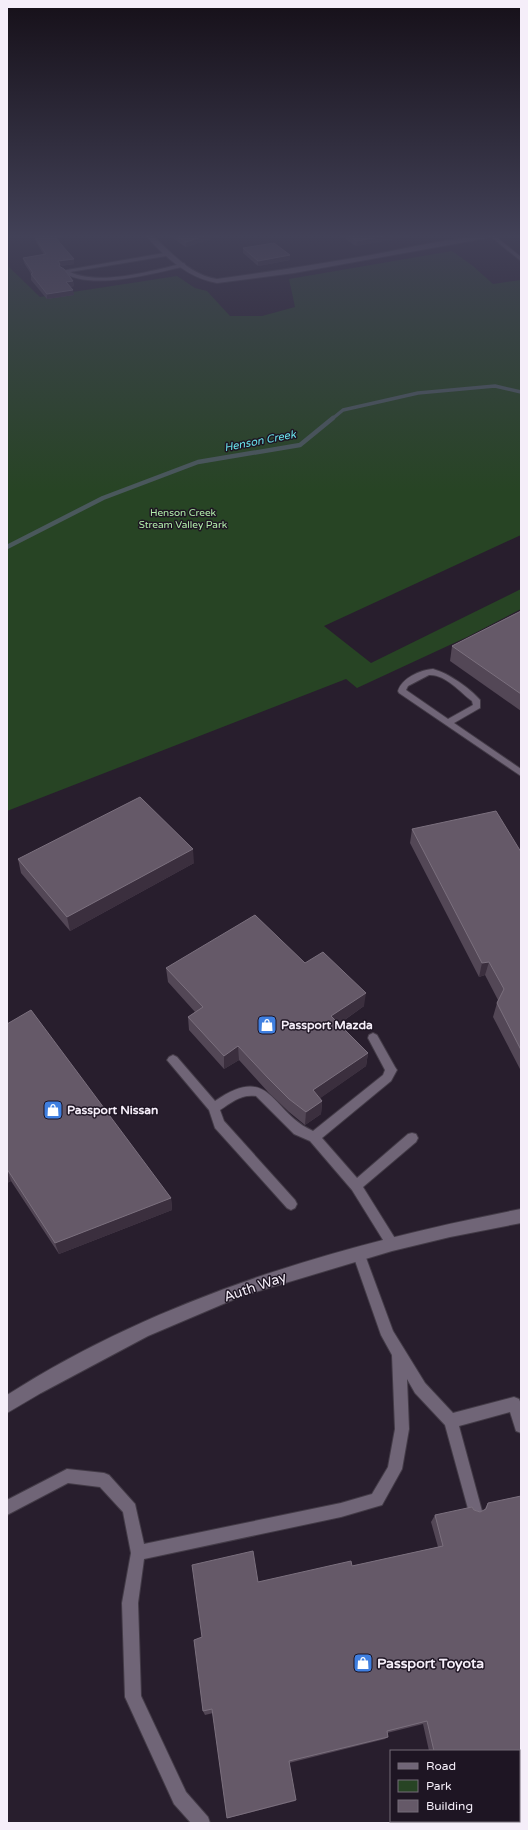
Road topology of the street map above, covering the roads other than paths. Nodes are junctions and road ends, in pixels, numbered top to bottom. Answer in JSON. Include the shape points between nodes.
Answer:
{"nodes":[{"id":1,"x":448,"y":723,"type":"junction"},
{"id":2,"x":521,"y":773,"type":"edge"},
{"id":3,"x":373,"y":1038,"type":"dead end"},
{"id":4,"x":174,"y":1060,"type":"dead end"},
{"id":5,"x":214,"y":1108,"type":"junction"},
{"id":6,"x":314,"y":1136,"type":"junction"},
{"id":7,"x":412,"y":1138,"type":"dead end"},
{"id":8,"x":356,"y":1186,"type":"junction"},
{"id":9,"x":291,"y":1204,"type":"dead end"},
{"id":10,"x":521,"y":1216,"type":"edge"},
{"id":11,"x":392,"y":1244,"type":"junction"},
{"id":12,"x":359,"y":1254,"type":"junction"},
{"id":13,"x":399,"y":1354,"type":"junction"},
{"id":14,"x":7,"y":1405,"type":"edge"},
{"id":15,"x":451,"y":1421,"type":"junction"},
{"id":16,"x":521,"y":1426,"type":"edge"},
{"id":17,"x":7,"y":1508,"type":"edge"},
{"id":18,"x":475,"y":1511,"type":"edge"},
{"id":19,"x":138,"y":1553,"type":"junction"},
{"id":20,"x":202,"y":1823,"type":"edge"}],
"edges":[{"from":1,"to":1,"type":"lane","via":[[402,691],[404,685],[423,674],[433,672],[442,675],[476,700],[477,706]]},
{"from":1,"to":2,"type":"lane"},
{"from":3,"to":6,"type":"lane","via":[[391,1070],[387,1078]]},
{"from":4,"to":5,"type":"lane"},
{"from":5,"to":6,"type":"lane","via":[[238,1092],[259,1092],[298,1130]]},
{"from":5,"to":9,"type":"lane","via":[[219,1124]]},
{"from":6,"to":8,"type":"lane"},
{"from":7,"to":8,"type":"lane"},
{"from":8,"to":11,"type":"lane"},
{"from":10,"to":11,"type":"street","name":"Auth Way"},
{"from":11,"to":12,"type":"street","name":"Auth Way"},
{"from":12,"to":13,"type":"lane","via":[[388,1335]]},
{"from":12,"to":14,"type":"street","name":"Auth Way","via":[[242,1289],[142,1330],[35,1387]]},
{"from":13,"to":15,"type":"lane","via":[[420,1388]]},
{"from":13,"to":19,"type":"lane","via":[[402,1429],[395,1470],[377,1500]]},
{"from":15,"to":16,"type":"lane","via":[[514,1404]]},
{"from":15,"to":18,"type":"lane"},
{"from":17,"to":19,"type":"lane","via":[[67,1476],[104,1480],[130,1510]]},
{"from":19,"to":20,"type":"lane","via":[[130,1604],[133,1697],[180,1798]]}]}
